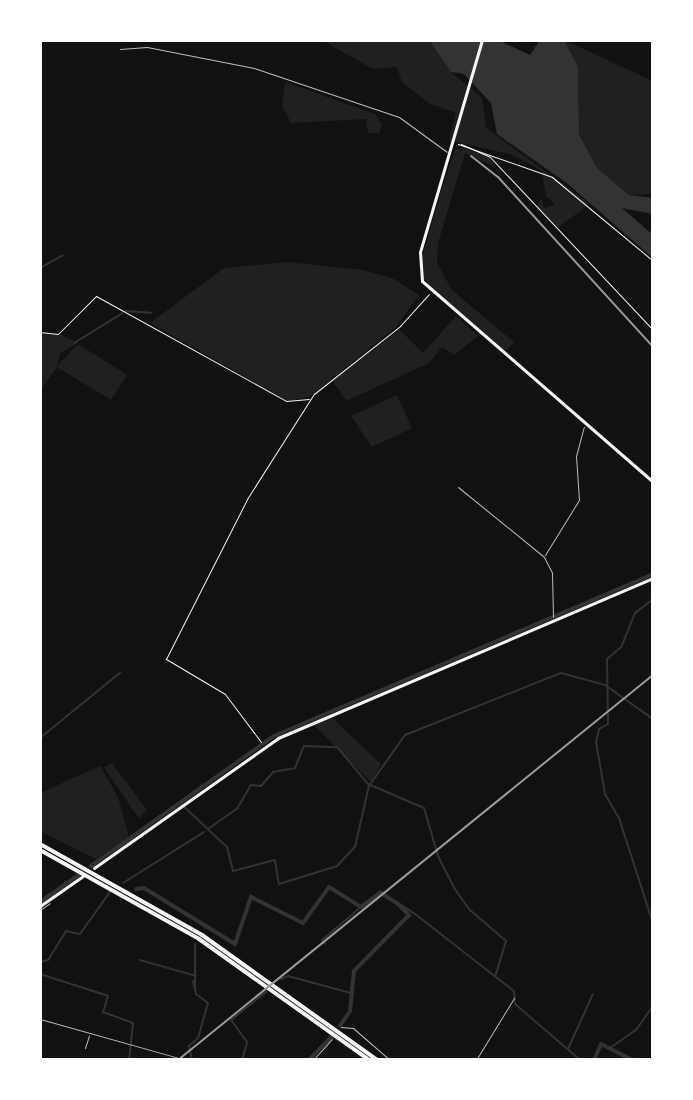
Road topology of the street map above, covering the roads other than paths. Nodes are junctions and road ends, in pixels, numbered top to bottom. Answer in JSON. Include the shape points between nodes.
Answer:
{"nodes":[{"id":1,"x":482,"y":40,"type":"edge"},
{"id":2,"x":120,"y":49,"type":"dead end"},
{"id":3,"x":449,"y":153,"type":"junction"},
{"id":4,"x":586,"y":425,"type":"junction"},
{"id":5,"x":653,"y":482,"type":"edge"},
{"id":6,"x":458,"y":487,"type":"dead end"},
{"id":7,"x":544,"y":557,"type":"junction"},
{"id":8,"x":653,"y":578,"type":"edge"},
{"id":9,"x":554,"y":620,"type":"junction"},
{"id":10,"x":40,"y":847,"type":"edge"},
{"id":11,"x":94,"y":868,"type":"dead end"},
{"id":12,"x":83,"y":876,"type":"dead end"},
{"id":13,"x":50,"y":903,"type":"dead end"},
{"id":14,"x":40,"y":908,"type":"edge"},
{"id":15,"x":514,"y":998,"type":"dead end"},
{"id":16,"x":40,"y":1019,"type":"edge"},
{"id":17,"x":90,"y":1033,"type":"junction"},
{"id":18,"x":339,"y":1033,"type":"junction"},
{"id":19,"x":85,"y":1048,"type":"dead end"},
{"id":20,"x":186,"y":1060,"type":"edge"},
{"id":21,"x":313,"y":1060,"type":"edge"},
{"id":22,"x":369,"y":1060,"type":"edge"},
{"id":23,"x":377,"y":1060,"type":"edge"},
{"id":24,"x":390,"y":1060,"type":"edge"},
{"id":25,"x":476,"y":1060,"type":"edge"}],
"edges":[{"from":1,"to":3,"type":"main road"},
{"from":2,"to":3,"type":"street","via":[[147,47],[254,68],[399,117]]},
{"from":3,"to":4,"type":"main road","via":[[418,264],[430,292]]},
{"from":4,"to":5,"type":"main road"},
{"from":4,"to":7,"type":"street","via":[[576,456],[579,500]]},
{"from":6,"to":7,"type":"street"},
{"from":7,"to":9,"type":"street","via":[[552,573]]},
{"from":8,"to":9,"type":"main road"},
{"from":9,"to":11,"type":"main road","via":[[271,742]]},
{"from":10,"to":18,"type":"highway","via":[[202,935]]},
{"from":12,"to":14,"type":"main road"},
{"from":13,"to":14,"type":"street"},
{"from":15,"to":25,"type":"street"},
{"from":16,"to":17,"type":"street"},
{"from":17,"to":19,"type":"street"},
{"from":17,"to":20,"type":"street"},
{"from":18,"to":21,"type":"street"},
{"from":18,"to":22,"type":"highway"},
{"from":18,"to":23,"type":"highway"},
{"from":18,"to":24,"type":"street","via":[[353,1028]]}]}
